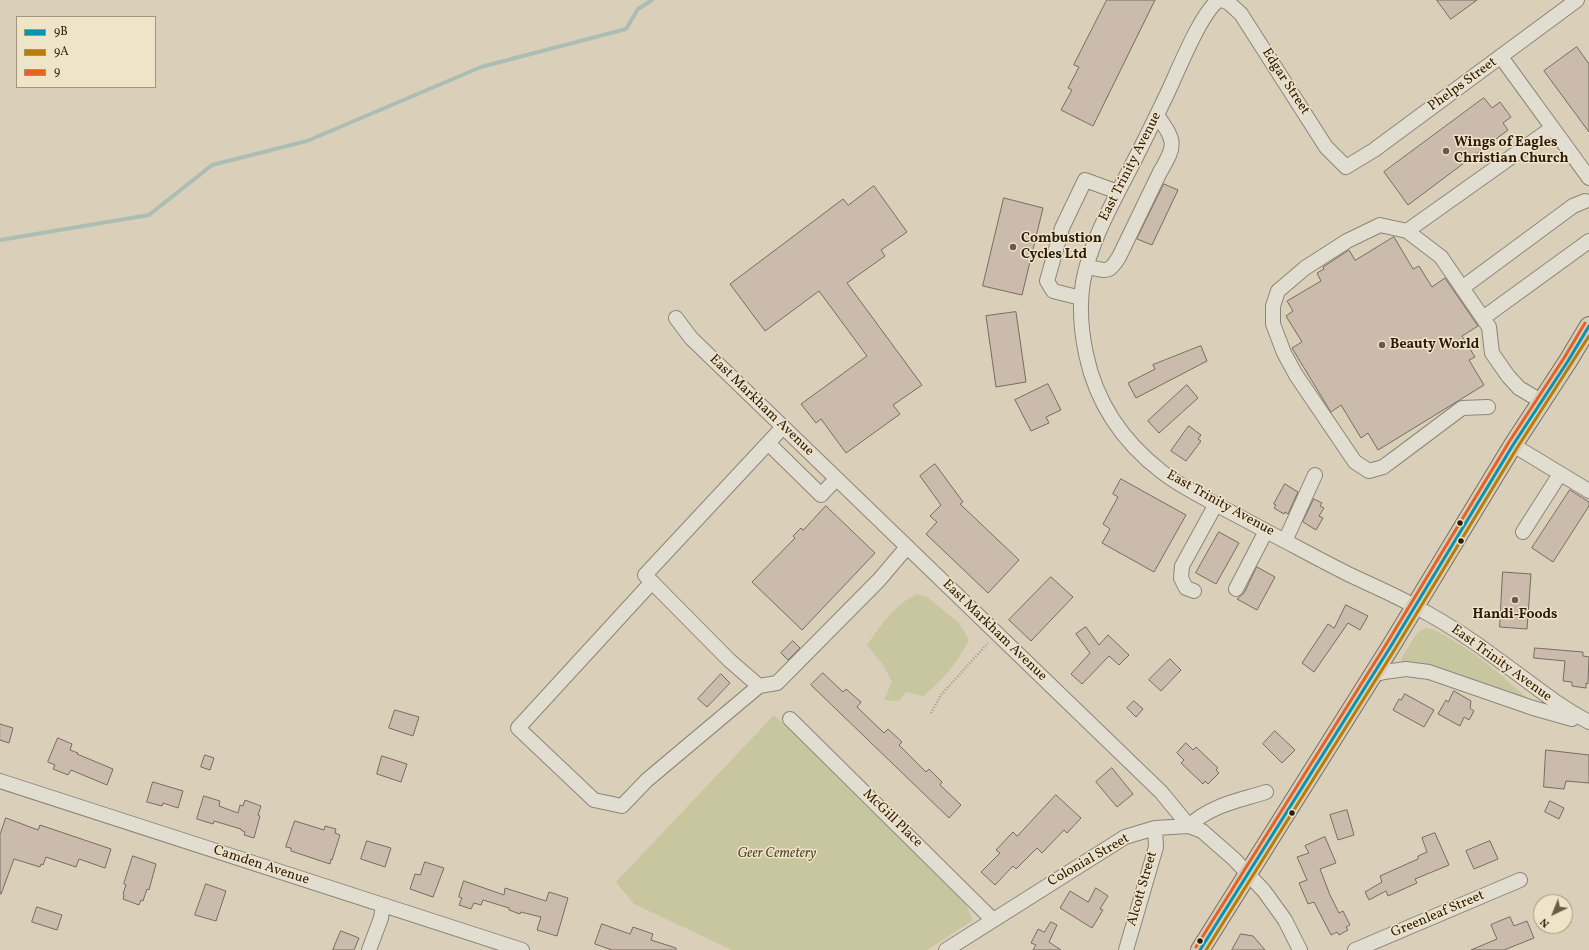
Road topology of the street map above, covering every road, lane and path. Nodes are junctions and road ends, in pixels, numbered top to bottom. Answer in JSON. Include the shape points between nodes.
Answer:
{"nodes":[{"id":1,"x":1221,"y":0,"type":"edge"},
{"id":2,"x":1578,"y":0,"type":"edge"},
{"id":3,"x":1501,"y":57,"type":"junction"},
{"id":4,"x":1157,"y":115,"type":"junction"},
{"id":5,"x":1552,"y":128,"type":"junction"},
{"id":6,"x":1346,"y":167,"type":"joint"},
{"id":7,"x":1589,"y":178,"type":"edge"},
{"id":8,"x":1118,"y":192,"type":"junction"},
{"id":9,"x":1588,"y":203,"type":"edge"},
{"id":10,"x":1408,"y":230,"type":"junction"},
{"id":11,"x":1589,"y":241,"type":"edge"},
{"id":12,"x":1087,"y":267,"type":"junction"},
{"id":13,"x":1462,"y":288,"type":"junction"},
{"id":14,"x":1081,"y":298,"type":"junction"},
{"id":15,"x":676,"y":318,"type":"dead end"},
{"id":16,"x":1483,"y":318,"type":"junction"},
{"id":17,"x":1589,"y":326,"type":"edge"},
{"id":18,"x":1583,"y":348,"type":"edge"},
{"id":19,"x":1541,"y":401,"type":"junction"},
{"id":20,"x":1488,"y":407,"type":"dead end"},
{"id":21,"x":783,"y":427,"type":"junction"},
{"id":22,"x":768,"y":443,"type":"junction"},
{"id":23,"x":1513,"y":445,"type":"junction"},
{"id":24,"x":1560,"y":474,"type":"junction"},
{"id":25,"x":1315,"y":475,"type":"dead end"},
{"id":26,"x":836,"y":479,"type":"junction"},
{"id":27,"x":1589,"y":491,"type":"edge"},
{"id":28,"x":1216,"y":504,"type":"junction"},
{"id":29,"x":1266,"y":531,"type":"junction"},
{"id":30,"x":1523,"y":532,"type":"dead end"},
{"id":31,"x":1285,"y":541,"type":"junction"},
{"id":32,"x":907,"y":547,"type":"junction"},
{"id":33,"x":652,"y":582,"type":"junction"},
{"id":34,"x":1236,"y":589,"type":"dead end"},
{"id":35,"x":1194,"y":591,"type":"dead end"},
{"id":36,"x":1416,"y":607,"type":"junction"},
{"id":37,"x":997,"y":634,"type":"junction"},
{"id":38,"x":1373,"y":675,"type":"junction"},
{"id":39,"x":759,"y":686,"type":"junction"},
{"id":40,"x":931,"y":713,"type":"dead end"},
{"id":41,"x":790,"y":719,"type":"dead end"},
{"id":42,"x":1589,"y":723,"type":"edge"},
{"id":43,"x":0,"y":781,"type":"edge"},
{"id":44,"x":1266,"y":792,"type":"dead end"},
{"id":45,"x":1189,"y":826,"type":"junction"},
{"id":46,"x":1155,"y":828,"type":"junction"},
{"id":47,"x":1248,"y":873,"type":"junction"},
{"id":48,"x":1520,"y":880,"type":"dead end"},
{"id":49,"x":383,"y":905,"type":"junction"},
{"id":50,"x":992,"y":919,"type":"junction"},
{"id":51,"x":369,"y":950,"type":"edge"},
{"id":52,"x":522,"y":950,"type":"edge"},
{"id":53,"x":946,"y":950,"type":"edge"},
{"id":54,"x":1126,"y":950,"type":"edge"},
{"id":55,"x":1200,"y":950,"type":"edge"},
{"id":56,"x":1300,"y":950,"type":"edge"},
{"id":57,"x":1355,"y":950,"type":"edge"}],
"edges":[{"from":1,"to":4,"type":"street","name":"East Trinity Avenue","via":[[1213,4],[1201,23]]},
{"from":1,"to":6,"type":"street","name":"Edgar Street","via":[[1229,3],[1241,14],[1326,147]]},
{"from":2,"to":3,"type":"street","name":"Phelps Street"},
{"from":3,"to":5,"type":"street"},
{"from":3,"to":6,"type":"street","name":"Phelps Street","via":[[1374,150]]},
{"from":4,"to":8,"type":"street","name":"East Trinity Avenue"},
{"from":4,"to":12,"type":"street","via":[[1173,142],[1167,160],[1112,268],[1108,270]]},
{"from":5,"to":7,"type":"street"},
{"from":5,"to":10,"type":"street"},
{"from":8,"to":12,"type":"street","name":"East Trinity Avenue","via":[[1090,252]]},
{"from":8,"to":14,"type":"street","via":[[1085,180],[1062,228],[1046,281],[1053,291]]},
{"from":9,"to":13,"type":"street","via":[[1573,206]]},
{"from":10,"to":13,"type":"street","via":[[1441,257]]},
{"from":10,"to":20,"type":"street","via":[[1380,225],[1347,241],[1305,268],[1278,291],[1273,306],[1274,324],[1284,353],[1355,462],[1369,472],[1383,467],[1462,408]]},
{"from":11,"to":16,"type":"street"},
{"from":12,"to":14,"type":"street","name":"East Trinity Avenue"},
{"from":13,"to":16,"type":"street"},
{"from":14,"to":28,"type":"street","name":"East Trinity Avenue","via":[[1082,337],[1088,364],[1108,414],[1138,450],[1162,473]]},
{"from":15,"to":21,"type":"street","name":"East Markham Avenue","via":[[691,338]]},
{"from":16,"to":19,"type":"street","via":[[1489,327],[1492,354],[1519,388]]},
{"from":17,"to":18,"type":"main road"},
{"from":18,"to":19,"type":"main road"},
{"from":19,"to":23,"type":"main road"},
{"from":21,"to":22,"type":"street"},
{"from":21,"to":26,"type":"street","name":"East Markham Avenue"},
{"from":22,"to":26,"type":"street","via":[[821,495]]},
{"from":22,"to":33,"type":"street","via":[[645,575]]},
{"from":23,"to":24,"type":"street"},
{"from":23,"to":36,"type":"main road"},
{"from":24,"to":27,"type":"street"},
{"from":24,"to":30,"type":"street"},
{"from":25,"to":31,"type":"street"},
{"from":26,"to":32,"type":"street","name":"East Markham Avenue"},
{"from":28,"to":29,"type":"street","name":"East Trinity Avenue"},
{"from":28,"to":35,"type":"street","via":[[1182,566],[1181,578],[1186,588]]},
{"from":29,"to":31,"type":"street","name":"East Trinity Avenue"},
{"from":29,"to":34,"type":"street"},
{"from":31,"to":36,"type":"street","name":"East Trinity Avenue"},
{"from":32,"to":37,"type":"street","name":"East Markham Avenue"},
{"from":32,"to":39,"type":"street","via":[[879,580],[777,683]]},
{"from":33,"to":39,"type":"street","via":[[729,660]]},
{"from":33,"to":39,"type":"street","via":[[518,728],[594,800],[622,806],[647,780]]},
{"from":36,"to":38,"type":"main road"},
{"from":36,"to":42,"type":"street","name":"East Trinity Avenue","via":[[1460,632],[1544,695]]},
{"from":37,"to":40,"type":"path","via":[[941,695]]},
{"from":37,"to":45,"type":"street","name":"East Markham Avenue","via":[[1160,792]]},
{"from":38,"to":42,"type":"street","via":[[1401,669],[1429,672],[1532,708]]},
{"from":38,"to":47,"type":"main road"},
{"from":41,"to":50,"type":"street","name":"McGill Place"},
{"from":43,"to":49,"type":"street","name":"Camden Avenue"},
{"from":44,"to":45,"type":"street","via":[[1211,810]]},
{"from":45,"to":46,"type":"street","name":"Colonial Street"},
{"from":45,"to":47,"type":"street","name":"East Markham Avenue","via":[[1202,831]]},
{"from":46,"to":50,"type":"street","name":"Colonial Street","via":[[1125,837]]},
{"from":46,"to":54,"type":"street","name":"Alcott Street","via":[[1156,847]]},
{"from":47,"to":55,"type":"main road"},
{"from":47,"to":56,"type":"street","name":"East Markham Avenue","via":[[1285,920]]},
{"from":48,"to":57,"type":"street","name":"Greenleaf Street"},
{"from":49,"to":51,"type":"street"},
{"from":49,"to":52,"type":"street","name":"Camden Avenue"},
{"from":50,"to":53,"type":"street","name":"Colonial Street"}]}
